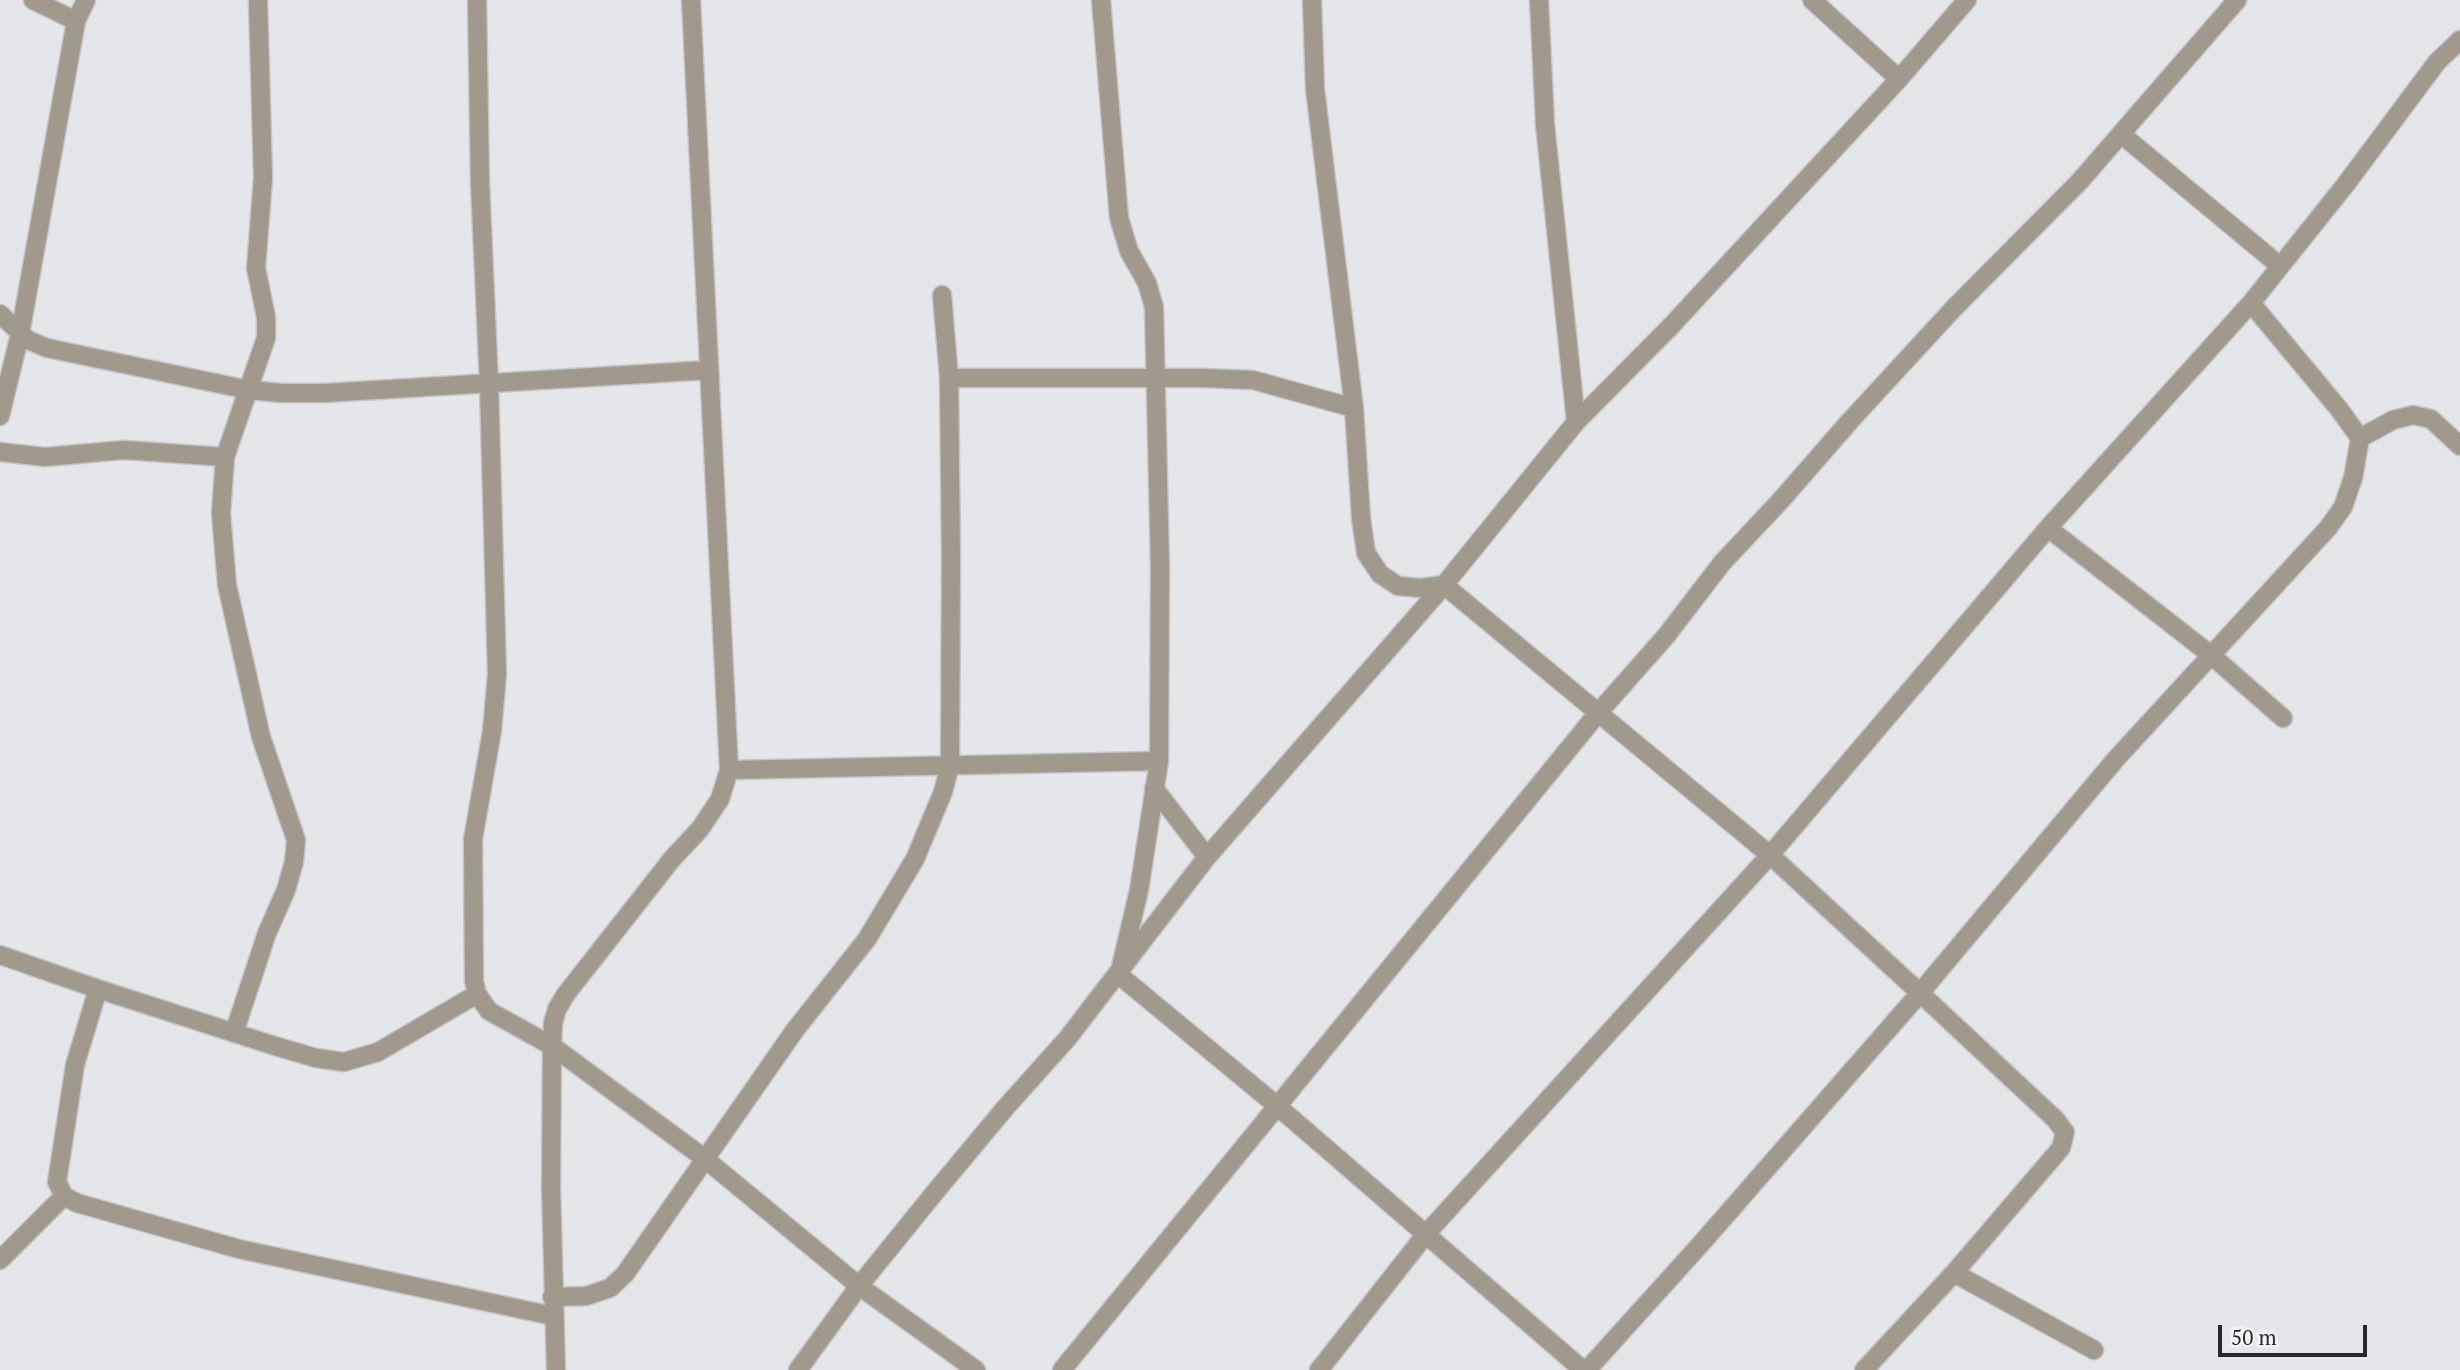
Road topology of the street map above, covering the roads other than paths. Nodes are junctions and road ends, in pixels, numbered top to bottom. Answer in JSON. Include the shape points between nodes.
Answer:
{"nodes":[{"id":1,"x":33,"y":0,"type":"edge"},
{"id":2,"x":86,"y":0,"type":"edge"},
{"id":3,"x":258,"y":0,"type":"edge"},
{"id":4,"x":477,"y":0,"type":"edge"},
{"id":5,"x":691,"y":0,"type":"edge"},
{"id":6,"x":1101,"y":0,"type":"edge"},
{"id":7,"x":1312,"y":0,"type":"edge"},
{"id":8,"x":1539,"y":0,"type":"edge"},
{"id":9,"x":1812,"y":0,"type":"edge"},
{"id":10,"x":1967,"y":0,"type":"edge"},
{"id":11,"x":2237,"y":0,"type":"edge"},
{"id":12,"x":76,"y":21,"type":"junction"},
{"id":13,"x":2460,"y":40,"type":"edge"},
{"id":14,"x":1899,"y":79,"type":"junction"},
{"id":15,"x":2121,"y":134,"type":"junction"},
{"id":16,"x":2280,"y":266,"type":"junction"},
{"id":17,"x":942,"y":295,"type":"dead end"},
{"id":18,"x":2251,"y":303,"type":"junction"},
{"id":19,"x":0,"y":314,"type":"edge"},
{"id":20,"x":20,"y":334,"type":"junction"},
{"id":21,"x":709,"y":370,"type":"junction"},
{"id":22,"x":948,"y":378,"type":"junction"},
{"id":23,"x":1154,"y":379,"type":"junction"},
{"id":24,"x":489,"y":384,"type":"junction"},
{"id":25,"x":250,"y":390,"type":"junction"},
{"id":26,"x":1354,"y":408,"type":"junction"},
{"id":27,"x":0,"y":416,"type":"edge"},
{"id":28,"x":1576,"y":422,"type":"junction"},
{"id":29,"x":2360,"y":438,"type":"junction"},
{"id":30,"x":2460,"y":446,"type":"edge"},
{"id":31,"x":0,"y":452,"type":"edge"},
{"id":32,"x":225,"y":457,"type":"junction"},
{"id":33,"x":2048,"y":528,"type":"junction"},
{"id":34,"x":1444,"y":585,"type":"junction"},
{"id":35,"x":2211,"y":655,"type":"junction"},
{"id":36,"x":1598,"y":713,"type":"junction"},
{"id":37,"x":2283,"y":718,"type":"dead end"},
{"id":38,"x":1159,"y":761,"type":"junction"},
{"id":39,"x":950,"y":765,"type":"junction"},
{"id":40,"x":729,"y":770,"type":"junction"},
{"id":41,"x":1154,"y":788,"type":"junction"},
{"id":42,"x":1770,"y":855,"type":"junction"},
{"id":43,"x":1207,"y":857,"type":"junction"},
{"id":44,"x":0,"y":955,"type":"edge"},
{"id":45,"x":1119,"y":975,"type":"junction"},
{"id":46,"x":98,"y":989,"type":"junction"},
{"id":47,"x":1920,"y":993,"type":"junction"},
{"id":48,"x":477,"y":994,"type":"junction"},
{"id":49,"x":234,"y":1033,"type":"junction"},
{"id":50,"x":552,"y":1046,"type":"junction"},
{"id":51,"x":1276,"y":1105,"type":"junction"},
{"id":52,"x":704,"y":1158,"type":"junction"},
{"id":53,"x":64,"y":1196,"type":"junction"},
{"id":54,"x":1426,"y":1234,"type":"junction"},
{"id":55,"x":0,"y":1260,"type":"edge"},
{"id":56,"x":1954,"y":1273,"type":"junction"},
{"id":57,"x":859,"y":1286,"type":"junction"},
{"id":58,"x":552,"y":1297,"type":"junction"},
{"id":59,"x":553,"y":1317,"type":"junction"},
{"id":60,"x":2094,"y":1350,"type":"dead end"},
{"id":61,"x":556,"y":1370,"type":"edge"},
{"id":62,"x":798,"y":1370,"type":"edge"},
{"id":63,"x":976,"y":1370,"type":"edge"},
{"id":64,"x":1062,"y":1370,"type":"edge"},
{"id":65,"x":1319,"y":1370,"type":"edge"},
{"id":66,"x":1585,"y":1370,"type":"edge"},
{"id":67,"x":1864,"y":1370,"type":"edge"}],
"edges":[{"from":1,"to":12,"type":"street"},
{"from":2,"to":12,"type":"street"},
{"from":3,"to":25,"type":"street","via":[[262,178],[256,268],[267,317],[266,338]]},
{"from":4,"to":24,"type":"street"},
{"from":5,"to":21,"type":"street"},
{"from":6,"to":23,"type":"street","via":[[1119,218],[1154,307]]},
{"from":7,"to":26,"type":"street","via":[[1315,89]]},
{"from":8,"to":28,"type":"street","via":[[1545,124]]},
{"from":9,"to":14,"type":"street"},
{"from":10,"to":14,"type":"street"},
{"from":11,"to":15,"type":"street"},
{"from":12,"to":20,"type":"street"},
{"from":13,"to":16,"type":"street","via":[[2437,62]]},
{"from":14,"to":28,"type":"street"},
{"from":15,"to":16,"type":"street"},
{"from":15,"to":36,"type":"street","via":[[1721,563],[1666,636]]},
{"from":16,"to":18,"type":"street"},
{"from":17,"to":22,"type":"street"},
{"from":18,"to":29,"type":"street"},
{"from":18,"to":33,"type":"street"},
{"from":19,"to":20,"type":"street"},
{"from":20,"to":25,"type":"street","via":[[47,348]]},
{"from":20,"to":27,"type":"street"},
{"from":21,"to":24,"type":"street"},
{"from":21,"to":40,"type":"street"},
{"from":22,"to":23,"type":"street"},
{"from":22,"to":39,"type":"street"},
{"from":23,"to":26,"type":"street","via":[[1253,380]]},
{"from":23,"to":38,"type":"street","via":[[1160,568]]},
{"from":24,"to":25,"type":"street","via":[[325,393]]},
{"from":24,"to":48,"type":"street","via":[[497,674],[473,839]]},
{"from":25,"to":32,"type":"street"},
{"from":26,"to":34,"type":"street","via":[[1366,553],[1380,574],[1398,586]]},
{"from":28,"to":34,"type":"street"},
{"from":29,"to":30,"type":"street","via":[[2413,415],[2431,419]]},
{"from":29,"to":35,"type":"street","via":[[2343,507]]},
{"from":31,"to":32,"type":"street","via":[[45,457],[124,450]]},
{"from":32,"to":49,"type":"street","via":[[221,513],[227,584],[261,737],[296,840],[286,890]]},
{"from":33,"to":35,"type":"street"},
{"from":33,"to":42,"type":"street"},
{"from":34,"to":36,"type":"street"},
{"from":34,"to":43,"type":"street"},
{"from":35,"to":37,"type":"street"},
{"from":35,"to":47,"type":"street","via":[[2115,760]]},
{"from":36,"to":42,"type":"street"},
{"from":36,"to":51,"type":"street"},
{"from":38,"to":39,"type":"street"},
{"from":38,"to":41,"type":"street"},
{"from":39,"to":40,"type":"street"},
{"from":39,"to":52,"type":"street","via":[[915,859],[867,939]]},
{"from":40,"to":50,"type":"street","via":[[720,799],[700,829],[566,994],[553,1023]]},
{"from":41,"to":43,"type":"street"},
{"from":41,"to":45,"type":"street","via":[[1139,890]]},
{"from":42,"to":47,"type":"street"},
{"from":42,"to":54,"type":"street"},
{"from":43,"to":45,"type":"street"},
{"from":44,"to":46,"type":"street"},
{"from":45,"to":51,"type":"street"},
{"from":45,"to":57,"type":"street"},
{"from":46,"to":49,"type":"street"},
{"from":46,"to":53,"type":"street","via":[[75,1065],[57,1182]]},
{"from":47,"to":56,"type":"street","via":[[2065,1132],[2061,1148]]},
{"from":47,"to":66,"type":"street"},
{"from":48,"to":49,"type":"street","via":[[378,1052],[344,1062]]},
{"from":48,"to":50,"type":"street","via":[[489,1011]]},
{"from":50,"to":52,"type":"street"},
{"from":50,"to":58,"type":"street"},
{"from":51,"to":54,"type":"street"},
{"from":51,"to":64,"type":"street"},
{"from":52,"to":57,"type":"street"},
{"from":52,"to":58,"type":"street","via":[[625,1274],[610,1288],[586,1296]]},
{"from":53,"to":55,"type":"street"},
{"from":53,"to":59,"type":"street","via":[[239,1249]]},
{"from":54,"to":65,"type":"street"},
{"from":54,"to":66,"type":"street"},
{"from":56,"to":60,"type":"street"},
{"from":56,"to":67,"type":"street"},
{"from":57,"to":62,"type":"street"},
{"from":57,"to":63,"type":"street"},
{"from":58,"to":59,"type":"street"},
{"from":59,"to":61,"type":"street"}]}
